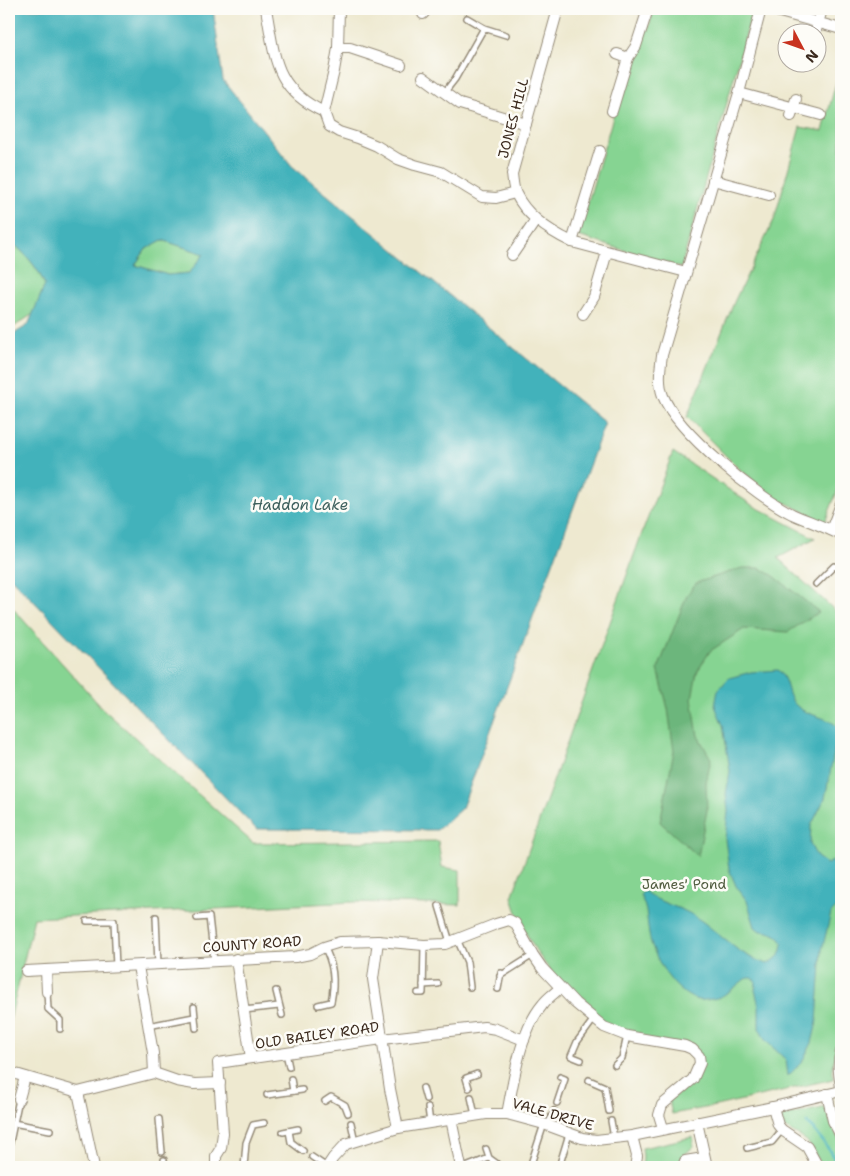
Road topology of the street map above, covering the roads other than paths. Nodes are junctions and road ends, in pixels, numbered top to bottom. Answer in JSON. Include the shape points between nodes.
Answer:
{"nodes":[{"id":1,"x":266,"y":9,"type":"edge"},
{"id":2,"x":339,"y":9,"type":"edge"},
{"id":3,"x":558,"y":9,"type":"edge"},
{"id":4,"x":648,"y":9,"type":"edge"},
{"id":5,"x":761,"y":9,"type":"edge"},
{"id":6,"x":769,"y":9,"type":"edge"},
{"id":7,"x":467,"y":18,"type":"dead end"},
{"id":8,"x":484,"y":28,"type":"junction"},
{"id":9,"x":841,"y":30,"type":"edge"},
{"id":10,"x":506,"y":35,"type":"dead end"},
{"id":11,"x":338,"y":48,"type":"junction"},
{"id":12,"x":617,"y":54,"type":"dead end"},
{"id":13,"x":628,"y":58,"type":"junction"},
{"id":14,"x":401,"y":66,"type":"dead end"},
{"id":15,"x":423,"y":77,"type":"dead end"},
{"id":16,"x":444,"y":93,"type":"junction"},
{"id":17,"x":739,"y":93,"type":"junction"},
{"id":18,"x":612,"y":111,"type":"dead end"},
{"id":19,"x":324,"y":112,"type":"junction"},
{"id":20,"x":821,"y":115,"type":"dead end"},
{"id":21,"x":526,"y":124,"type":"junction"},
{"id":22,"x":600,"y":150,"type":"dead end"},
{"id":23,"x":713,"y":180,"type":"junction"},
{"id":24,"x":515,"y":193,"type":"junction"},
{"id":25,"x":769,"y":196,"type":"dead end"},
{"id":26,"x":536,"y":220,"type":"junction"},
{"id":27,"x":572,"y":242,"type":"junction"},
{"id":28,"x":607,"y":252,"type":"junction"},
{"id":29,"x":512,"y":255,"type":"dead end"},
{"id":30,"x":686,"y":272,"type":"junction"},
{"id":31,"x":583,"y":314,"type":"dead end"},
{"id":32,"x":841,"y":504,"type":"edge"},
{"id":33,"x":831,"y":530,"type":"junction"},
{"id":34,"x":841,"y":534,"type":"edge"},
{"id":35,"x":841,"y":570,"type":"edge"},
{"id":36,"x":816,"y":584,"type":"dead end"},
{"id":37,"x":439,"y":906,"type":"dead end"},
{"id":38,"x":156,"y":917,"type":"dead end"},
{"id":39,"x":197,"y":918,"type":"dead end"},
{"id":40,"x":87,"y":921,"type":"dead end"},
{"id":41,"x":453,"y":940,"type":"junction"},
{"id":42,"x":378,"y":941,"type":"junction"},
{"id":43,"x":424,"y":945,"type":"junction"},
{"id":44,"x":324,"y":947,"type":"junction"},
{"id":45,"x":533,"y":955,"type":"junction"},
{"id":46,"x":236,"y":959,"type":"junction"},
{"id":47,"x":214,"y":961,"type":"junction"},
{"id":48,"x":158,"y":965,"type":"junction"},
{"id":49,"x":138,"y":966,"type":"junction"},
{"id":50,"x":116,"y":967,"type":"junction"},
{"id":51,"x":46,"y":970,"type":"junction"},
{"id":52,"x":26,"y":971,"type":"dead end"},
{"id":53,"x":438,"y":984,"type":"dead end"},
{"id":54,"x":423,"y":985,"type":"junction"},
{"id":55,"x":470,"y":987,"type":"dead end"},
{"id":56,"x":560,"y":988,"type":"junction"},
{"id":57,"x":498,"y":990,"type":"dead end"},
{"id":58,"x":276,"y":991,"type":"dead end"},
{"id":59,"x":47,"y":992,"type":"joint"},
{"id":60,"x":418,"y":993,"type":"dead end"},
{"id":61,"x":318,"y":1004,"type":"dead end"},
{"id":62,"x":279,"y":1006,"type":"junction"},
{"id":63,"x":194,"y":1007,"type":"dead end"},
{"id":64,"x":244,"y":1010,"type":"junction"},
{"id":65,"x":282,"y":1015,"type":"dead end"},
{"id":66,"x":194,"y":1017,"type":"junction"},
{"id":67,"x":594,"y":1019,"type":"junction"},
{"id":68,"x":148,"y":1026,"type":"junction"},
{"id":69,"x":196,"y":1028,"type":"dead end"},
{"id":70,"x":60,"y":1029,"type":"dead end"},
{"id":71,"x":627,"y":1036,"type":"junction"},
{"id":72,"x":382,"y":1039,"type":"junction"},
{"id":73,"x":524,"y":1040,"type":"junction"},
{"id":74,"x":841,"y":1051,"type":"edge"},
{"id":75,"x":286,"y":1053,"type":"junction"},
{"id":76,"x":251,"y":1058,"type":"junction"},
{"id":77,"x":581,"y":1060,"type":"dead end"},
{"id":78,"x":289,"y":1066,"type":"dead end"},
{"id":79,"x":614,"y":1066,"type":"dead end"},
{"id":80,"x":9,"y":1072,"type":"edge"},
{"id":81,"x":154,"y":1072,"type":"junction"},
{"id":82,"x":477,"y":1074,"type":"dead end"},
{"id":83,"x":25,"y":1077,"type":"junction"},
{"id":84,"x":560,"y":1077,"type":"dead end"},
{"id":85,"x":291,"y":1079,"type":"dead end"},
{"id":86,"x":589,"y":1080,"type":"dead end"},
{"id":87,"x":220,"y":1083,"type":"junction"},
{"id":88,"x":841,"y":1087,"type":"edge"},
{"id":89,"x":423,"y":1088,"type":"dead end"},
{"id":90,"x":469,"y":1088,"type":"dead end"},
{"id":91,"x":302,"y":1090,"type":"dead end"},
{"id":92,"x":841,"y":1090,"type":"edge"},
{"id":93,"x":293,"y":1091,"type":"junction"},
{"id":94,"x":78,"y":1092,"type":"junction"},
{"id":95,"x":827,"y":1094,"type":"junction"},
{"id":96,"x":267,"y":1095,"type":"dead end"},
{"id":97,"x":471,"y":1097,"type":"dead end"},
{"id":98,"x":19,"y":1099,"type":"joint"},
{"id":99,"x":426,"y":1099,"type":"dead end"},
{"id":100,"x":325,"y":1101,"type":"dead end"},
{"id":101,"x":557,"y":1102,"type":"dead end"},
{"id":102,"x":773,"y":1107,"type":"junction"},
{"id":103,"x":428,"y":1108,"type":"dead end"},
{"id":104,"x":554,"y":1111,"type":"dead end"},
{"id":105,"x":609,"y":1111,"type":"dead end"},
{"id":106,"x":348,"y":1113,"type":"dead end"},
{"id":107,"x":507,"y":1114,"type":"junction"},
{"id":108,"x":475,"y":1115,"type":"junction"},
{"id":109,"x":158,"y":1119,"type":"dead end"},
{"id":110,"x":451,"y":1119,"type":"junction"},
{"id":111,"x":611,"y":1121,"type":"dead end"},
{"id":112,"x":697,"y":1122,"type":"junction"},
{"id":113,"x":13,"y":1123,"type":"junction"},
{"id":114,"x":264,"y":1123,"type":"dead end"},
{"id":115,"x":351,"y":1123,"type":"dead end"},
{"id":116,"x":430,"y":1123,"type":"junction"},
{"id":117,"x":546,"y":1125,"type":"junction"},
{"id":118,"x":398,"y":1128,"type":"junction"},
{"id":119,"x":663,"y":1128,"type":"junction"},
{"id":120,"x":298,"y":1129,"type":"dead end"},
{"id":121,"x":50,"y":1130,"type":"dead end"},
{"id":122,"x":782,"y":1130,"type":"junction"},
{"id":123,"x":289,"y":1131,"type":"junction"},
{"id":124,"x":283,"y":1132,"type":"dead end"},
{"id":125,"x":569,"y":1134,"type":"junction"},
{"id":126,"x":632,"y":1136,"type":"junction"},
{"id":127,"x":841,"y":1136,"type":"edge"},
{"id":128,"x":614,"y":1138,"type":"junction"},
{"id":129,"x":355,"y":1141,"type":"junction"},
{"id":130,"x":9,"y":1147,"type":"edge"},
{"id":131,"x":747,"y":1148,"type":"dead end"},
{"id":132,"x":486,"y":1150,"type":"dead end"},
{"id":133,"x":303,"y":1151,"type":"dead end"},
{"id":134,"x":162,"y":1152,"type":"dead end"},
{"id":135,"x":312,"y":1157,"type":"dead end"},
{"id":136,"x":489,"y":1158,"type":"junction"},
{"id":137,"x":164,"y":1160,"type":"dead end"},
{"id":138,"x":496,"y":1163,"type":"dead end"},
{"id":139,"x":705,"y":1163,"type":"edge"},
{"id":140,"x":94,"y":1167,"type":"edge"},
{"id":141,"x":165,"y":1167,"type":"edge"},
{"id":142,"x":216,"y":1167,"type":"edge"},
{"id":143,"x":244,"y":1167,"type":"edge"},
{"id":144,"x":327,"y":1167,"type":"edge"},
{"id":145,"x":461,"y":1167,"type":"edge"},
{"id":146,"x":466,"y":1167,"type":"edge"},
{"id":147,"x":530,"y":1167,"type":"edge"},
{"id":148,"x":559,"y":1167,"type":"edge"},
{"id":149,"x":635,"y":1167,"type":"edge"},
{"id":150,"x":683,"y":1167,"type":"edge"},
{"id":151,"x":818,"y":1167,"type":"edge"}],
"edges":[{"from":1,"to":19,"type":"street","via":[[278,68],[286,83],[314,108]]},
{"from":2,"to":11,"type":"street"},
{"from":3,"to":21,"type":"street","name":"JONES HILL"},
{"from":4,"to":13,"type":"street","via":[[636,46]]},
{"from":5,"to":17,"type":"street"},
{"from":6,"to":9,"type":"street"},
{"from":7,"to":8,"type":"lane"},
{"from":8,"to":10,"type":"lane"},
{"from":8,"to":16,"type":"lane"},
{"from":11,"to":14,"type":"street","via":[[350,48]]},
{"from":11,"to":19,"type":"street"},
{"from":12,"to":13,"type":"street"},
{"from":13,"to":18,"type":"street"},
{"from":15,"to":16,"type":"street"},
{"from":16,"to":21,"type":"street","via":[[460,104]]},
{"from":17,"to":20,"type":"street"},
{"from":17,"to":23,"type":"street"},
{"from":19,"to":24,"type":"street","via":[[329,126],[338,132],[414,165],[441,172],[482,197],[496,198]]},
{"from":21,"to":24,"type":"street","name":"JONES HILL","via":[[512,174]]},
{"from":22,"to":27,"type":"street"},
{"from":23,"to":25,"type":"street"},
{"from":23,"to":30,"type":"street"},
{"from":24,"to":26,"type":"street"},
{"from":26,"to":27,"type":"street"},
{"from":26,"to":29,"type":"street"},
{"from":27,"to":28,"type":"street"},
{"from":28,"to":30,"type":"street"},
{"from":28,"to":31,"type":"street","via":[[594,298]]},
{"from":30,"to":33,"type":"street","via":[[662,355],[659,375],[663,396],[689,433],[737,476],[792,514]]},
{"from":32,"to":33,"type":"street"},
{"from":33,"to":34,"type":"street"},
{"from":35,"to":36,"type":"lane","via":[[834,566]]},
{"from":37,"to":41,"type":"lane"},
{"from":38,"to":48,"type":"lane"},
{"from":39,"to":47,"type":"lane","via":[[209,917]]},
{"from":40,"to":50,"type":"lane","via":[[114,921]]},
{"from":41,"to":43,"type":"street","name":"COUNTY ROAD","via":[[445,944]]},
{"from":41,"to":45,"type":"street","name":"COUNTY ROAD","via":[[509,920],[515,923]]},
{"from":41,"to":55,"type":"lane","via":[[466,962]]},
{"from":42,"to":43,"type":"street","name":"COUNTY ROAD"},
{"from":42,"to":44,"type":"street","name":"COUNTY ROAD","via":[[340,942]]},
{"from":42,"to":72,"type":"street","via":[[373,979]]},
{"from":43,"to":54,"type":"lane"},
{"from":44,"to":46,"type":"street","name":"COUNTY ROAD","via":[[295,957]]},
{"from":44,"to":61,"type":"lane","via":[[332,961],[333,992],[331,1002]]},
{"from":45,"to":56,"type":"street","name":"COUNTY ROAD"},
{"from":45,"to":57,"type":"lane","via":[[500,974]]},
{"from":46,"to":47,"type":"street","name":"COUNTY ROAD"},
{"from":46,"to":64,"type":"street"},
{"from":47,"to":48,"type":"street","name":"COUNTY ROAD"},
{"from":48,"to":49,"type":"street","name":"COUNTY ROAD"},
{"from":49,"to":50,"type":"street","name":"COUNTY ROAD"},
{"from":49,"to":68,"type":"street"},
{"from":50,"to":51,"type":"street","name":"COUNTY ROAD"},
{"from":51,"to":52,"type":"street","name":"COUNTY ROAD"},
{"from":51,"to":59,"type":"street"},
{"from":53,"to":54,"type":"lane"},
{"from":54,"to":60,"type":"lane","via":[[423,993]]},
{"from":56,"to":67,"type":"street","name":"COUNTY ROAD"},
{"from":56,"to":73,"type":"street","via":[[543,1004]]},
{"from":58,"to":62,"type":"lane"},
{"from":59,"to":70,"type":"lane","via":[[48,1009],[60,1020]]},
{"from":62,"to":64,"type":"lane"},
{"from":62,"to":65,"type":"lane"},
{"from":63,"to":66,"type":"lane"},
{"from":64,"to":76,"type":"street"},
{"from":66,"to":68,"type":"lane"},
{"from":66,"to":69,"type":"lane"},
{"from":67,"to":71,"type":"street","name":"COUNTY ROAD","via":[[604,1027]]},
{"from":67,"to":77,"type":"lane","via":[[571,1056]]},
{"from":68,"to":81,"type":"street"},
{"from":71,"to":79,"type":"lane","via":[[622,1058]]},
{"from":71,"to":119,"type":"street","name":"COUNTY ROAD","via":[[685,1046],[699,1056],[700,1063],[693,1079],[662,1105],[659,1115]]},
{"from":72,"to":73,"type":"street","name":"OLD BAILEY ROAD","via":[[484,1027]]},
{"from":72,"to":75,"type":"street","name":"OLD BAILEY ROAD"},
{"from":72,"to":118,"type":"street"},
{"from":73,"to":107,"type":"street"},
{"from":74,"to":88,"type":"street","via":[[838,1062]]},
{"from":75,"to":76,"type":"street","name":"OLD BAILEY ROAD"},
{"from":75,"to":78,"type":"lane"},
{"from":76,"to":87,"type":"street","name":"OLD BAILEY ROAD","via":[[218,1063]]},
{"from":80,"to":83,"type":"street"},
{"from":81,"to":87,"type":"street","via":[[194,1084]]},
{"from":81,"to":94,"type":"street"},
{"from":82,"to":90,"type":"lane","via":[[466,1078]]},
{"from":83,"to":94,"type":"street"},
{"from":83,"to":98,"type":"street"},
{"from":84,"to":101,"type":"lane","via":[[566,1079]]},
{"from":85,"to":93,"type":"lane"},
{"from":86,"to":105,"type":"lane","via":[[605,1087]]},
{"from":87,"to":142,"type":"street","name":"OLD BAILEY ROAD","via":[[223,1133]]},
{"from":89,"to":99,"type":"lane"},
{"from":91,"to":93,"type":"lane"},
{"from":92,"to":95,"type":"street","name":"VALE DRIVE"},
{"from":93,"to":96,"type":"lane"},
{"from":94,"to":140,"type":"street"},
{"from":95,"to":102,"type":"street","name":"VALE DRIVE"},
{"from":95,"to":127,"type":"street"},
{"from":97,"to":108,"type":"lane"},
{"from":98,"to":113,"type":"lane"},
{"from":100,"to":106,"type":"lane","via":[[331,1097],[345,1105]]},
{"from":102,"to":112,"type":"street","name":"VALE DRIVE"},
{"from":102,"to":122,"type":"street"},
{"from":103,"to":116,"type":"lane"},
{"from":104,"to":117,"type":"lane"},
{"from":107,"to":108,"type":"street","name":"VALE DRIVE"},
{"from":107,"to":117,"type":"street","name":"VALE DRIVE"},
{"from":108,"to":110,"type":"street","name":"VALE DRIVE"},
{"from":109,"to":134,"type":"lane"},
{"from":110,"to":116,"type":"street","name":"VALE DRIVE"},
{"from":110,"to":145,"type":"street"},
{"from":111,"to":128,"type":"lane"},
{"from":112,"to":119,"type":"street","name":"VALE DRIVE"},
{"from":112,"to":139,"type":"street"},
{"from":113,"to":121,"type":"lane"},
{"from":113,"to":130,"type":"lane"},
{"from":114,"to":143,"type":"lane","via":[[253,1126],[246,1143]]},
{"from":115,"to":129,"type":"lane"},
{"from":116,"to":118,"type":"street","name":"VALE DRIVE"},
{"from":117,"to":125,"type":"street","name":"VALE DRIVE"},
{"from":117,"to":147,"type":"lane"},
{"from":118,"to":129,"type":"street","name":"VALE DRIVE"},
{"from":119,"to":126,"type":"street","name":"VALE DRIVE"},
{"from":120,"to":123,"type":"lane"},
{"from":122,"to":131,"type":"lane","via":[[772,1142]]},
{"from":122,"to":151,"type":"street","via":[[807,1148]]},
{"from":123,"to":124,"type":"lane"},
{"from":123,"to":133,"type":"lane","via":[[291,1142]]},
{"from":125,"to":128,"type":"street","name":"VALE DRIVE","via":[[596,1140]]},
{"from":125,"to":148,"type":"lane"},
{"from":126,"to":128,"type":"street","name":"VALE DRIVE"},
{"from":126,"to":149,"type":"street","via":[[637,1156]]},
{"from":129,"to":144,"type":"street","name":"VALE DRIVE","via":[[346,1144]]},
{"from":132,"to":136,"type":"lane"},
{"from":135,"to":144,"type":"lane"},
{"from":136,"to":138,"type":"lane"},
{"from":136,"to":146,"type":"lane"},
{"from":137,"to":141,"type":"lane"},
{"from":139,"to":150,"type":"street","via":[[686,1161]]}]}
